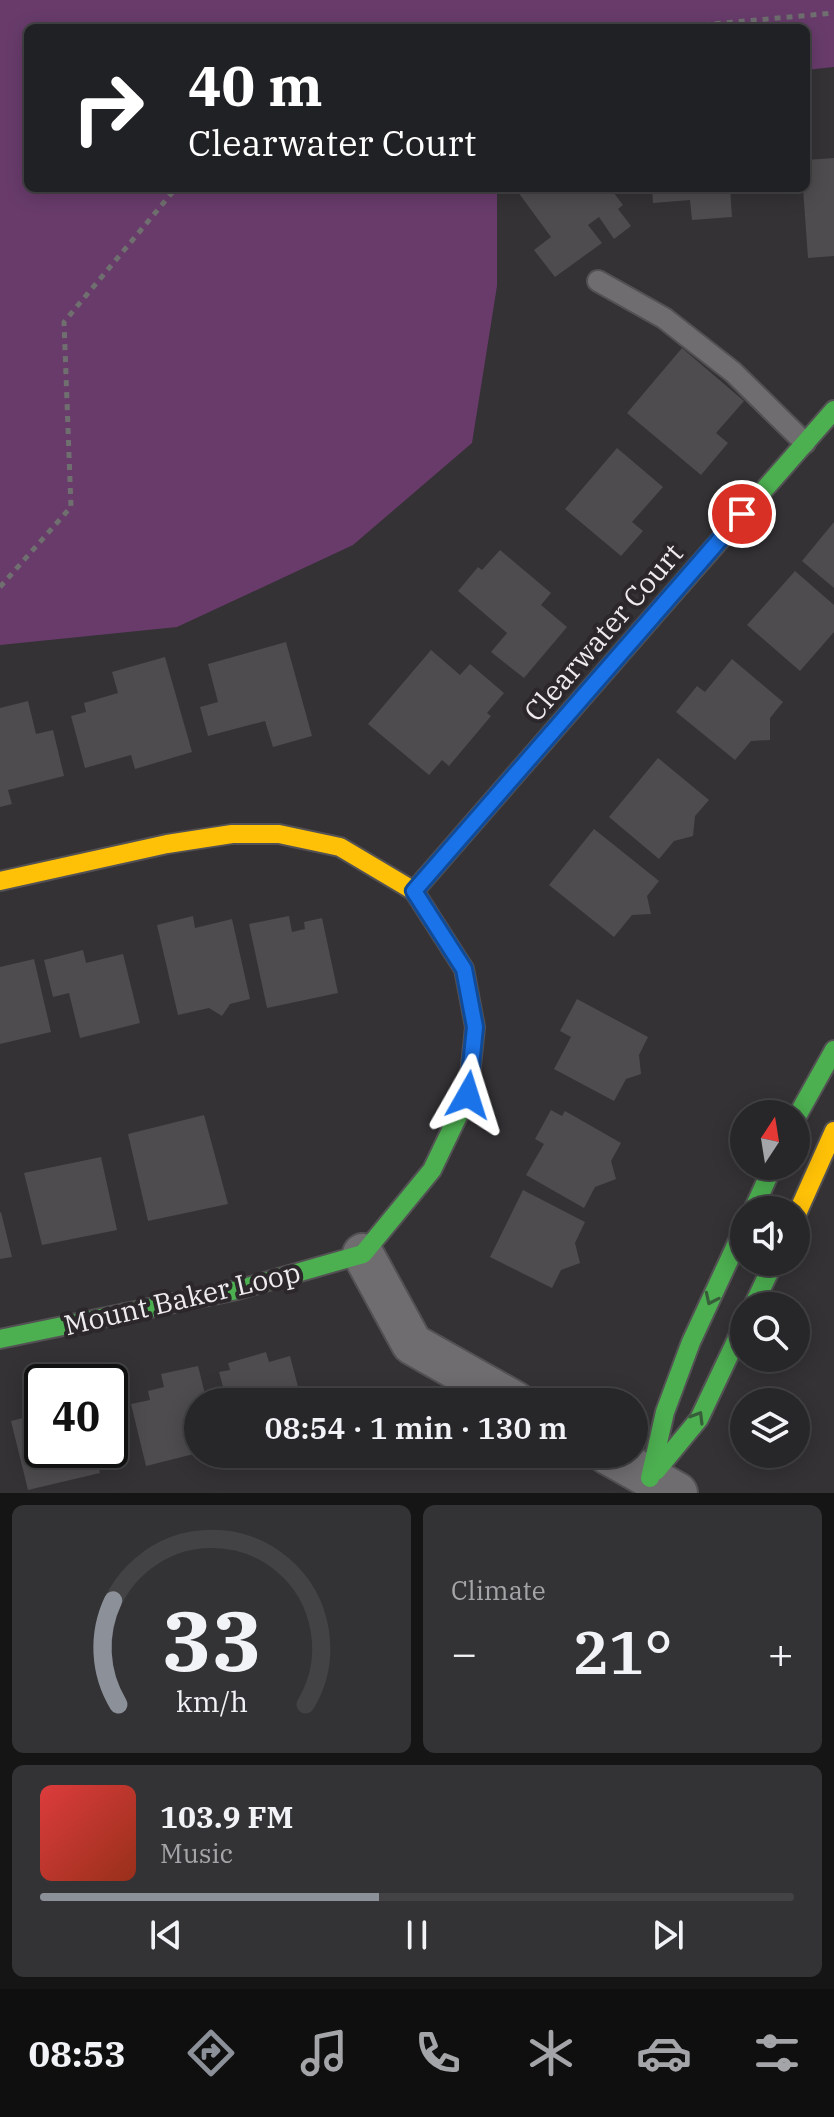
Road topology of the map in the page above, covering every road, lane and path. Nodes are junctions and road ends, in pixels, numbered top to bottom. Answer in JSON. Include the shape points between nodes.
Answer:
{"nodes":[{"id":1,"x":834,"y":13,"type":"edge"},
{"id":2,"x":712,"y":24,"type":"edge"},
{"id":3,"x":173,"y":192,"type":"edge"},
{"id":4,"x":598,"y":281,"type":"dead end"},
{"id":5,"x":834,"y":410,"type":"edge"},
{"id":6,"x":805,"y":443,"type":"junction"},
{"id":7,"x":0,"y":587,"type":"edge"},
{"id":8,"x":0,"y":881,"type":"edge"},
{"id":9,"x":414,"y":891,"type":"junction"},
{"id":10,"x":834,"y":1050,"type":"edge"},
{"id":11,"x":806,"y":1100,"type":"edge"},
{"id":12,"x":834,"y":1131,"type":"edge"},
{"id":13,"x":805,"y":1196,"type":"edge"},
{"id":14,"x":363,"y":1254,"type":"junction"},
{"id":15,"x":730,"y":1259,"type":"edge"},
{"id":16,"x":0,"y":1339,"type":"edge"},
{"id":17,"x":730,"y":1354,"type":"edge"},
{"id":18,"x":490,"y":1388,"type":"edge"},
{"id":19,"x":628,"y":1468,"type":"edge"},
{"id":20,"x":656,"y":1488,"type":"edge"}],
"edges":[{"from":1,"to":2,"type":"path"},
{"from":3,"to":7,"type":"path","via":[[64,322],[71,507]]},
{"from":4,"to":6,"type":"lane","via":[[664,318],[722,363]]},
{"from":5,"to":6,"type":"street","name":"Clearwater Court"},
{"from":6,"to":9,"type":"street","name":"Clearwater Court"},
{"from":8,"to":9,"type":"street","via":[[167,844],[232,834],[279,834],[340,847]]},
{"from":9,"to":14,"type":"street","via":[[464,969],[475,1027],[468,1095],[432,1170]]},
{"from":10,"to":11,"type":"street"},
{"from":12,"to":13,"type":"street"},
{"from":14,"to":16,"type":"street","name":"Mount Baker Loop","via":[[237,1290]]},
{"from":14,"to":18,"type":"street","via":[[412,1344]]},
{"from":15,"to":20,"type":"street","one_way":true,"via":[[665,1412]]},
{"from":20,"to":17,"type":"street","one_way":true,"via":[[699,1419]]},
{"from":19,"to":20,"type":"street"}]}
